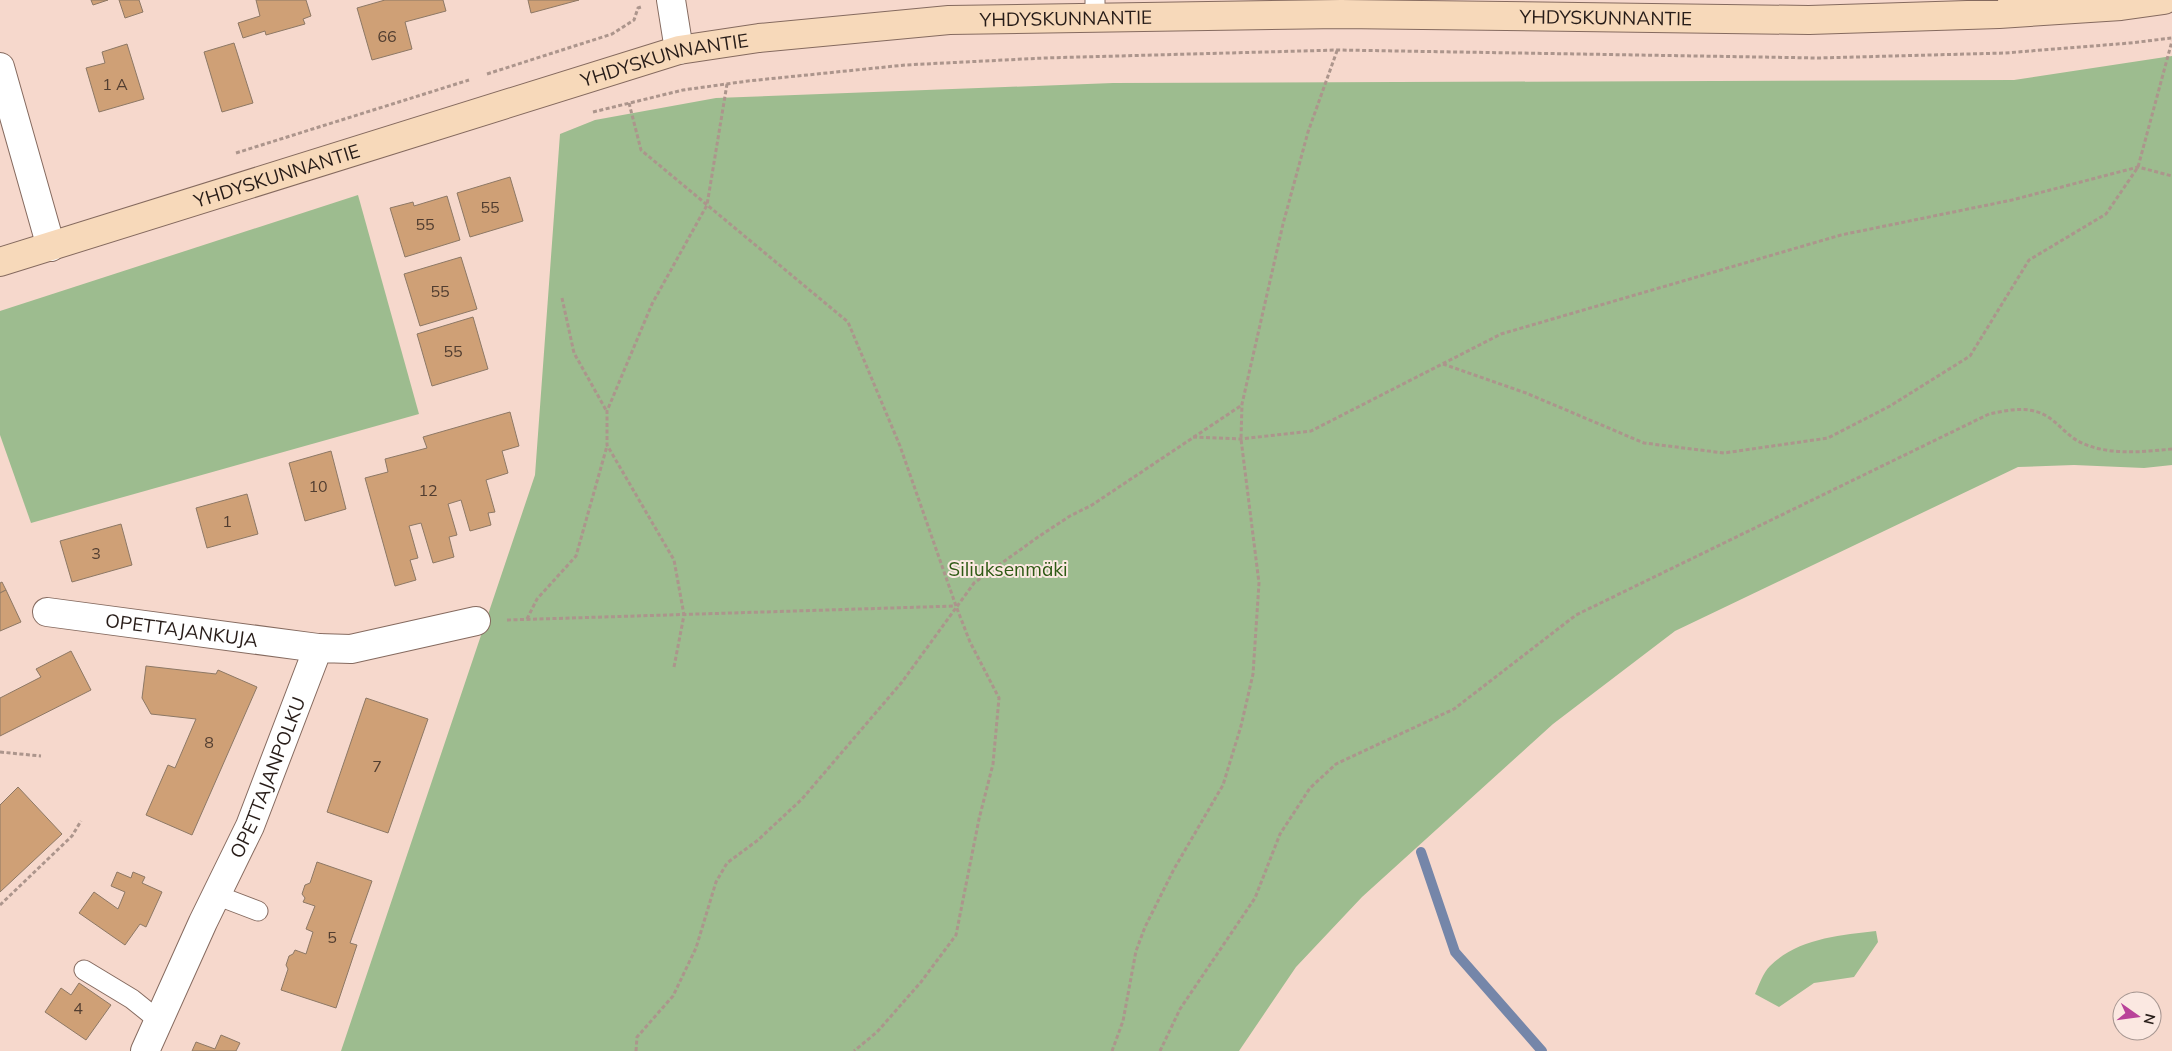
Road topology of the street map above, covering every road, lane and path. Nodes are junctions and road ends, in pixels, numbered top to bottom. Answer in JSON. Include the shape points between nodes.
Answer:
{"nodes":[{"id":1,"x":671,"y":0,"type":"edge"},
{"id":2,"x":2164,"y":0,"type":"edge"},
{"id":3,"x":644,"y":5,"type":"dead end"},
{"id":4,"x":1608,"y":8,"type":"edge"},
{"id":5,"x":1095,"y":9,"type":"edge"},
{"id":6,"x":2172,"y":39,"type":"edge"},
{"id":7,"x":679,"y":50,"type":"junction"},
{"id":8,"x":1338,"y":50,"type":"junction"},
{"id":9,"x":0,"y":67,"type":"edge"},
{"id":10,"x":479,"y":77,"type":"dead end"},
{"id":11,"x":470,"y":80,"type":"dead end"},
{"id":12,"x":727,"y":84,"type":"junction"},
{"id":13,"x":683,"y":90,"type":"dead end"},
{"id":14,"x":629,"y":103,"type":"dead end"},
{"id":15,"x":233,"y":154,"type":"dead end"},
{"id":16,"x":2138,"y":167,"type":"junction"},
{"id":17,"x":2172,"y":176,"type":"edge"},
{"id":18,"x":707,"y":204,"type":"junction"},
{"id":19,"x":51,"y":247,"type":"junction"},
{"id":20,"x":0,"y":262,"type":"edge"},
{"id":21,"x":562,"y":298,"type":"dead end"},
{"id":22,"x":1443,"y":364,"type":"junction"},
{"id":23,"x":1242,"y":404,"type":"junction"},
{"id":24,"x":607,"y":411,"type":"junction"},
{"id":25,"x":1193,"y":437,"type":"junction"},
{"id":26,"x":1241,"y":439,"type":"junction"},
{"id":27,"x":607,"y":445,"type":"junction"},
{"id":28,"x":2172,"y":449,"type":"edge"},
{"id":29,"x":956,"y":606,"type":"junction"},
{"id":30,"x":47,"y":612,"type":"dead end"},
{"id":31,"x":684,"y":614,"type":"junction"},
{"id":32,"x":527,"y":619,"type":"junction"},
{"id":33,"x":476,"y":621,"type":"joint"},
{"id":34,"x":318,"y":648,"type":"junction"},
{"id":35,"x":674,"y":667,"type":"dead end"},
{"id":36,"x":0,"y":752,"type":"edge"},
{"id":37,"x":41,"y":756,"type":"dead end"},
{"id":38,"x":81,"y":821,"type":"dead end"},
{"id":39,"x":216,"y":895,"type":"junction"},
{"id":40,"x":0,"y":905,"type":"edge"},
{"id":41,"x":258,"y":911,"type":"dead end"},
{"id":42,"x":84,"y":970,"type":"dead end"},
{"id":43,"x":158,"y":1020,"type":"junction"},
{"id":44,"x":145,"y":1051,"type":"edge"},
{"id":45,"x":636,"y":1051,"type":"edge"},
{"id":46,"x":854,"y":1051,"type":"edge"},
{"id":47,"x":1112,"y":1051,"type":"edge"},
{"id":48,"x":1160,"y":1051,"type":"edge"}],
"edges":[{"from":1,"to":7,"type":"street"},
{"from":2,"to":4,"type":"main road","name":"YHDYSKUNNANTIE","via":[[1999,14],[1818,20]]},
{"from":3,"to":10,"type":"path","via":[[638,8],[634,20],[612,34]]},
{"from":4,"to":5,"type":"main road","name":"YHDYSKUNNANTIE","via":[[1341,14]]},
{"from":5,"to":7,"type":"main road","name":"YHDYSKUNNANTIE","via":[[759,38]]},
{"from":6,"to":8,"type":"path","via":[[2004,53],[1818,58]]},
{"from":6,"to":16,"type":"path"},
{"from":7,"to":19,"type":"main road","name":"YHDYSKUNNANTIE"},
{"from":8,"to":12,"type":"path","via":[[915,64]]},
{"from":8,"to":23,"type":"path","via":[[1308,132],[1283,224]]},
{"from":9,"to":19,"type":"street"},
{"from":11,"to":15,"type":"path"},
{"from":12,"to":13,"type":"path"},
{"from":12,"to":18,"type":"path"},
{"from":14,"to":18,"type":"path","via":[[641,150]]},
{"from":16,"to":17,"type":"path"},
{"from":16,"to":22,"type":"path","via":[[2012,200],[1831,238],[1502,334]]},
{"from":16,"to":22,"type":"path","via":[[2106,214],[2029,260],[1970,356],[1890,406],[1828,438],[1724,453],[1644,443],[1526,393]]},
{"from":18,"to":24,"type":"path","via":[[652,304]]},
{"from":18,"to":29,"type":"path","via":[[848,322],[900,446]]},
{"from":19,"to":20,"type":"main road","name":"YHDYSKUNNANTIE"},
{"from":21,"to":24,"type":"path","via":[[574,353]]},
{"from":22,"to":26,"type":"path","via":[[1311,431]]},
{"from":23,"to":25,"type":"path"},
{"from":23,"to":26,"type":"path"},
{"from":24,"to":27,"type":"path"},
{"from":25,"to":26,"type":"path"},
{"from":25,"to":29,"type":"path","via":[[974,583]]},
{"from":26,"to":47,"type":"path","via":[[1259,583],[1253,674],[1223,785],[1174,868],[1136,951],[1123,1020]]},
{"from":27,"to":31,"type":"path","via":[[674,560]]},
{"from":27,"to":32,"type":"path","via":[[576,556],[536,599]]},
{"from":28,"to":48,"type":"path","via":[[2138,452],[2101,450],[2077,441],[2047,416],[2021,408],[1989,414],[1576,614],[1454,708],[1336,764],[1310,788],[1280,834],[1255,898],[1180,1009]]},
{"from":29,"to":31,"type":"path"},
{"from":29,"to":45,"type":"path","via":[[902,682],[802,799],[758,840],[727,863],[716,882],[696,948],[673,996],[637,1037]]},
{"from":29,"to":46,"type":"path","via":[[998,698],[992,764],[956,935],[921,982],[877,1032]]},
{"from":30,"to":34,"type":"street","name":"OPETTAJANKUJA"},
{"from":31,"to":32,"type":"path"},
{"from":31,"to":35,"type":"path"},
{"from":32,"to":33,"type":"path"},
{"from":33,"to":34,"type":"street","via":[[351,649]]},
{"from":34,"to":39,"type":"street","name":"OPETTAJANPOLKU","via":[[250,826]]},
{"from":36,"to":37,"type":"path"},
{"from":38,"to":40,"type":"path","via":[[72,836]]},
{"from":39,"to":41,"type":"lane"},
{"from":39,"to":43,"type":"street","name":"OPETTAJANPOLKU"},
{"from":42,"to":43,"type":"lane","via":[[132,999]]},
{"from":43,"to":44,"type":"street","name":"OPETTAJANPOLKU"}]}
